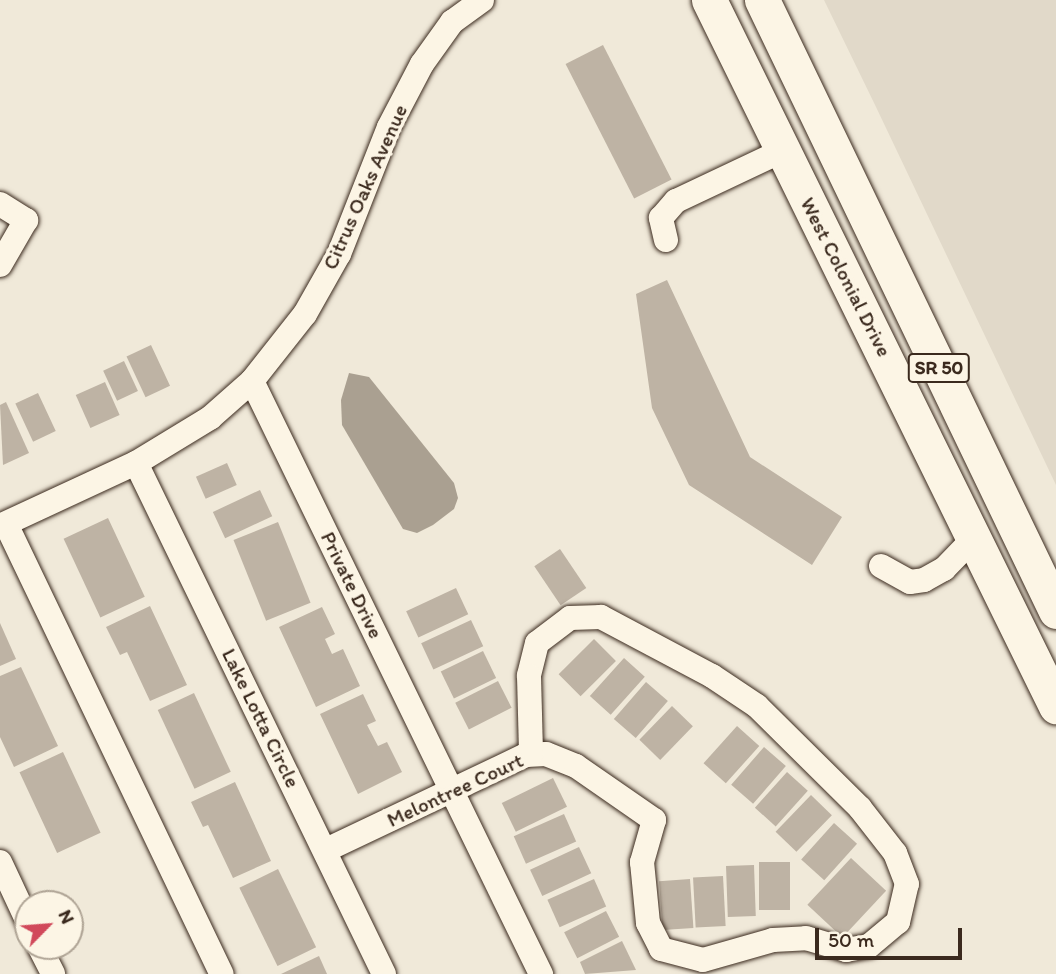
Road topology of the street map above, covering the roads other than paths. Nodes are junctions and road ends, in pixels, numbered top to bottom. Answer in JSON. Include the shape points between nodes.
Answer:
{"nodes":[{"id":1,"x":482,"y":0,"type":"edge"},
{"id":2,"x":709,"y":0,"type":"edge"},
{"id":3,"x":762,"y":0,"type":"edge"},
{"id":4,"x":782,"y":151,"type":"junction"},
{"id":5,"x":0,"y":204,"type":"edge"},
{"id":6,"x":666,"y":240,"type":"dead end"},
{"id":7,"x":0,"y":265,"type":"edge"},
{"id":8,"x":252,"y":381,"type":"junction"},
{"id":9,"x":136,"y":463,"type":"junction"},
{"id":10,"x":3,"y":525,"type":"edge"},
{"id":11,"x":975,"y":537,"type":"junction"},
{"id":12,"x":881,"y":566,"type":"dead end"},
{"id":13,"x":1056,"y":611,"type":"edge"},
{"id":14,"x":1056,"y":706,"type":"edge"},
{"id":15,"x":531,"y":754,"type":"junction"},
{"id":16,"x":451,"y":789,"type":"junction"},
{"id":17,"x":326,"y":850,"type":"junction"},
{"id":18,"x":0,"y":862,"type":"edge"},
{"id":19,"x":14,"y":892,"type":"edge"},
{"id":20,"x":222,"y":974,"type":"edge"},
{"id":21,"x":384,"y":974,"type":"edge"},
{"id":22,"x":541,"y":974,"type":"edge"}],
"edges":[{"from":1,"to":8,"type":"street","name":"Citrus Oaks Avenue","via":[[452,22],[422,64],[389,127],[339,254],[305,314]]},
{"from":2,"to":4,"type":"highway","name":"West Colonial Drive","number":"SR 50"},
{"from":3,"to":13,"type":"highway","name":"West Colonial Drive","number":"SR 50"},
{"from":4,"to":6,"type":"street","via":[[676,201],[661,218]]},
{"from":4,"to":11,"type":"highway","name":"West Colonial Drive","number":"SR 50"},
{"from":5,"to":7,"type":"street","via":[[26,220]]},
{"from":8,"to":9,"type":"street","name":"Citrus Oaks Avenue","via":[[211,418]]},
{"from":8,"to":16,"type":"street","name":"Private Drive"},
{"from":9,"to":10,"type":"street","name":"Citrus Oaks Avenue"},
{"from":9,"to":17,"type":"street","name":"Lake Lotta Circle"},
{"from":10,"to":20,"type":"street"},
{"from":11,"to":12,"type":"street","via":[[944,569],[924,580],[910,582]]},
{"from":11,"to":14,"type":"highway","name":"West Colonial Drive","number":"SR 50"},
{"from":15,"to":15,"type":"street","name":"Melontree Court","via":[[546,754],[576,766],[654,820],[642,862],[648,923],[661,949],[703,960],[773,940],[806,938],[846,950],[869,946],[898,922],[907,884],[895,853],[860,808],[757,706],[712,676],[601,617],[570,618],[537,643],[528,676]]},
{"from":15,"to":16,"type":"street","name":"Melontree Court"},
{"from":16,"to":17,"type":"street","name":"Melontree Court"},
{"from":16,"to":22,"type":"street","name":"Private Drive"},
{"from":17,"to":21,"type":"street","name":"Lake Lotta Circle"},
{"from":18,"to":19,"type":"street"}]}
